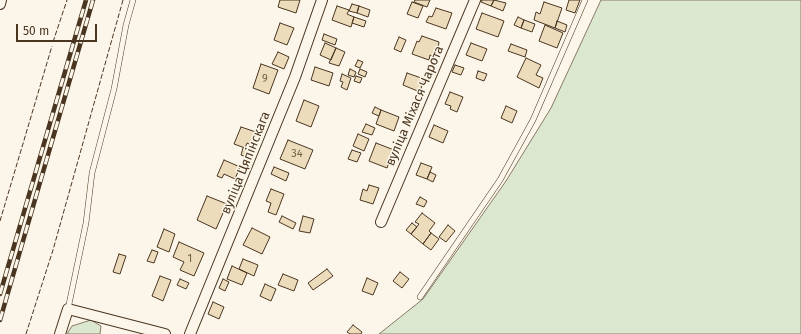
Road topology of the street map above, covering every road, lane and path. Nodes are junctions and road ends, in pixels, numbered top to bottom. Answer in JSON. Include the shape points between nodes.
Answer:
{"nodes":[{"id":1,"x":1,"y":0,"type":"edge"},
{"id":2,"x":133,"y":0,"type":"edge"},
{"id":3,"x":322,"y":0,"type":"edge"},
{"id":4,"x":475,"y":0,"type":"edge"},
{"id":5,"x":585,"y":0,"type":"edge"},
{"id":6,"x":0,"y":4,"type":"edge"},
{"id":7,"x":381,"y":222,"type":"dead end"},
{"id":8,"x":420,"y":297,"type":"dead end"},
{"id":9,"x":68,"y":309,"type":"junction"},
{"id":10,"x":60,"y":334,"type":"edge"},
{"id":11,"x":165,"y":334,"type":"edge"},
{"id":12,"x":190,"y":334,"type":"edge"}],
"edges":[{"from":1,"to":6,"type":"street"},
{"from":2,"to":9,"type":"lane","via":[[114,89],[92,173],[86,223]]},
{"from":3,"to":12,"type":"street","name":"вуліца Цяпінскага","via":[[294,77]]},
{"from":4,"to":7,"type":"street","name":"вуліца Міхася Чарота"},
{"from":5,"to":8,"type":"lane","via":[[533,120],[500,180]]},
{"from":9,"to":10,"type":"street"},
{"from":9,"to":11,"type":"street"}]}
